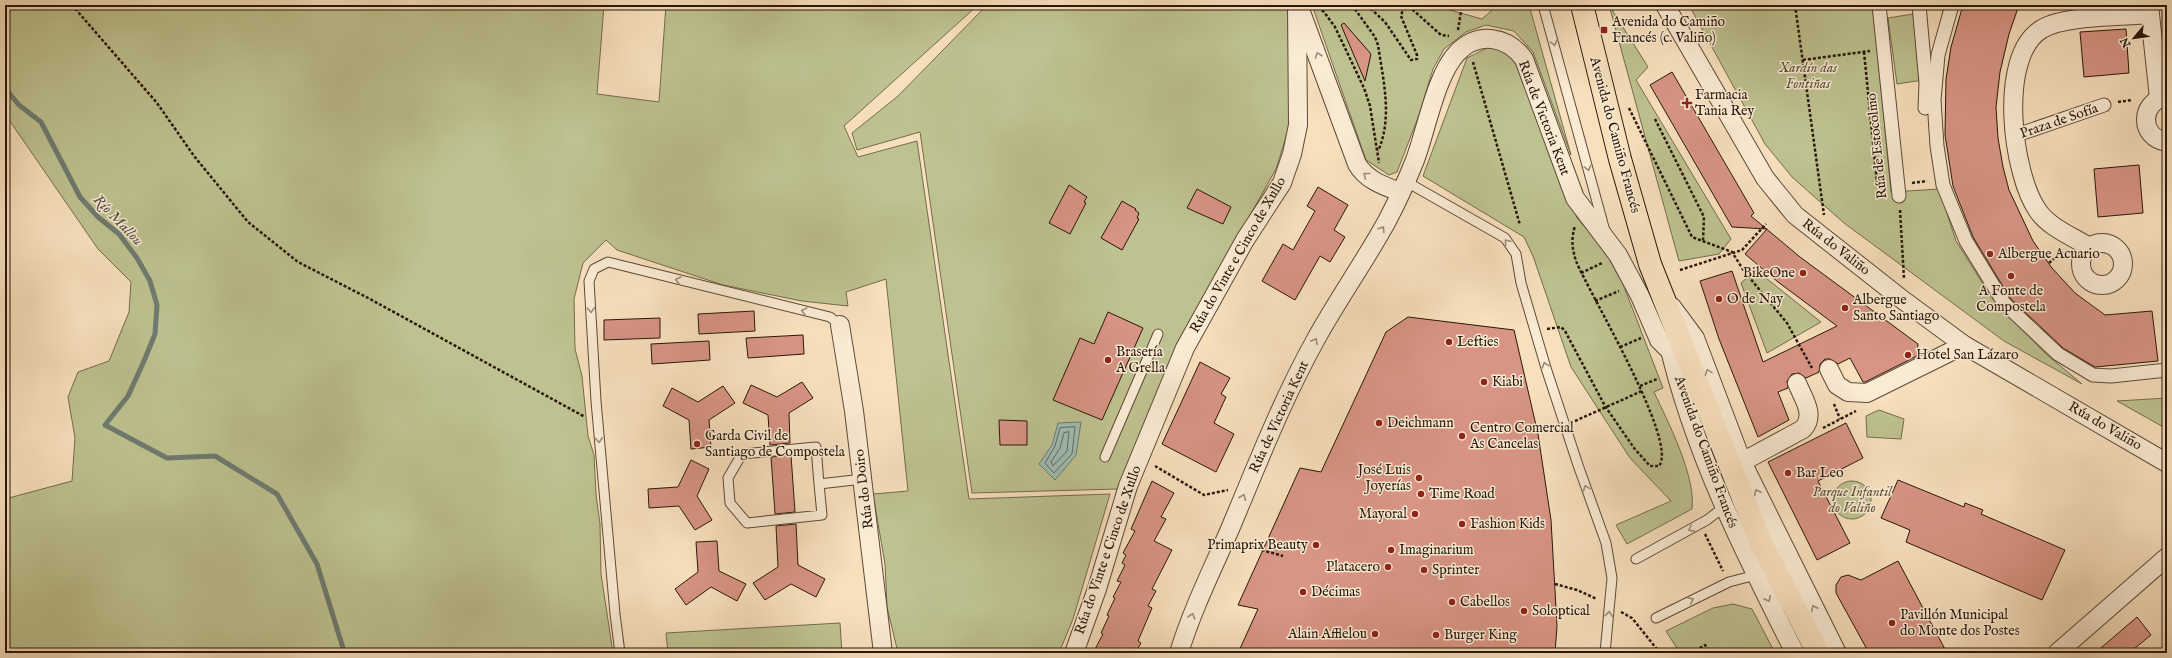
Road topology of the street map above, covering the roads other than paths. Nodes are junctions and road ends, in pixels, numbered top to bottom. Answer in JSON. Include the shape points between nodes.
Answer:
{"nodes":[{"id":1,"x":1298,"y":5,"type":"edge"},
{"id":2,"x":1543,"y":5,"type":"edge"},
{"id":3,"x":1582,"y":5,"type":"edge"},
{"id":4,"x":1665,"y":5,"type":"edge"},
{"id":5,"x":1880,"y":5,"type":"edge"},
{"id":6,"x":1919,"y":5,"type":"edge"},
{"id":7,"x":1952,"y":5,"type":"edge"},
{"id":8,"x":2149,"y":10,"type":"edge"},
{"id":9,"x":2163,"y":97,"type":"edge"},
{"id":10,"x":2104,"y":105,"type":"dead end"},
{"id":11,"x":1925,"y":108,"type":"dead end"},
{"id":12,"x":2014,"y":136,"type":"junction"},
{"id":13,"x":2165,"y":145,"type":"edge"},
{"id":14,"x":1403,"y":187,"type":"junction"},
{"id":15,"x":1898,"y":190,"type":"road end"},
{"id":16,"x":1605,"y":236,"type":"junction"},
{"id":17,"x":2089,"y":247,"type":"dead end"},
{"id":18,"x":1650,"y":264,"type":"junction"},
{"id":19,"x":1663,"y":293,"type":"junction"},
{"id":20,"x":840,"y":325,"type":"joint"},
{"id":21,"x":1158,"y":334,"type":"dead end"},
{"id":22,"x":1964,"y":345,"type":"junction"},
{"id":23,"x":1670,"y":351,"type":"junction"},
{"id":24,"x":2167,"y":370,"type":"edge"},
{"id":25,"x":1822,"y":371,"type":"road end"},
{"id":26,"x":1797,"y":383,"type":"dead end"},
{"id":27,"x":1105,"y":457,"type":"dead end"},
{"id":28,"x":1742,"y":462,"type":"junction"},
{"id":29,"x":2167,"y":462,"type":"edge"},
{"id":30,"x":862,"y":479,"type":"junction"},
{"id":31,"x":819,"y":484,"type":"junction"},
{"id":32,"x":1727,"y":513,"type":"junction"},
{"id":33,"x":2167,"y":557,"type":"edge"},
{"id":34,"x":1636,"y":559,"type":"dead end"},
{"id":35,"x":1753,"y":570,"type":"junction"},
{"id":36,"x":1656,"y":618,"type":"dead end"},
{"id":37,"x":620,"y":653,"type":"edge"},
{"id":38,"x":883,"y":653,"type":"edge"},
{"id":39,"x":1074,"y":653,"type":"edge"},
{"id":40,"x":1179,"y":653,"type":"edge"},
{"id":41,"x":1605,"y":653,"type":"edge"},
{"id":42,"x":1795,"y":653,"type":"edge"},
{"id":43,"x":1818,"y":653,"type":"edge"},
{"id":44,"x":1837,"y":653,"type":"edge"},
{"id":45,"x":2057,"y":653,"type":"edge"}],
"edges":[{"from":14,"to":1,"type":"street","one_way":true,"via":[[1381,185],[1362,173]]},
{"from":1,"to":39,"type":"street","name":"Rúa do Vinte e Cinco de Xullo","via":[[1298,125],[1292,154],[1282,182],[1244,240],[1186,348],[1128,486],[1097,589]]},
{"from":2,"to":16,"type":"lane","one_way":true},
{"from":3,"to":18,"type":"main road","name":"Avenida do Camiño Francés","via":[[1620,159]]},
{"from":4,"to":22,"type":"street","name":"Rúa do Valiño","via":[[1765,178],[1784,204],[1825,240]]},
{"from":5,"to":15,"type":"street","name":"Rúa de Estocolmo"},
{"from":6,"to":11,"type":"street","via":[[1926,83]]},
{"from":7,"to":24,"type":"street","via":[[1938,55],[1934,100],[1937,182],[1966,241],[2004,303],[2058,354],[2093,375],[2111,376]]},
{"from":8,"to":9,"type":"street"},
{"from":8,"to":12,"type":"street","name":"Praza de Sofía","via":[[2066,21],[2042,29],[2031,37],[2024,46],[2018,66],[2013,103]]},
{"from":9,"to":13,"type":"street","via":[[2148,109],[2146,124],[2150,132]]},
{"from":10,"to":12,"type":"street","name":"Praza de Sofía"},
{"from":12,"to":17,"type":"street","name":"Praza de Sofía","via":[[2023,175],[2037,210],[2045,220]]},
{"from":14,"to":16,"type":"street","name":"Rúa de Victoria Kent","via":[[1415,161],[1443,76],[1452,58],[1475,42],[1484,39],[1502,40],[1511,45],[1524,59],[1575,198]]},
{"from":40,"to":14,"type":"street","name":"Rúa de Victoria Kent","one_way":true,"via":[[1194,609],[1303,363],[1387,221]]},
{"from":41,"to":14,"type":"lane","one_way":true,"via":[[1612,578],[1606,542],[1564,427],[1521,283],[1516,254],[1504,238]]},
{"from":16,"to":23,"type":"street","name":"Rúa de Victoria Kent","via":[[1632,280],[1659,340]]},
{"from":18,"to":19,"type":"main road","name":"Avenida do Camiño Francés"},
{"from":18,"to":23,"type":"street","name":"Avenida do Camiño Francés"},
{"from":28,"to":19,"type":"street","name":"Avenida do Camiño Francés","one_way":true,"via":[[1695,338]]},
{"from":19,"to":43,"type":"main road","name":"Avenida do Camiño Francés","via":[[1760,541]]},
{"from":20,"to":30,"type":"street","name":"Rúa do Doiro"},
{"from":20,"to":37,"type":"lane","one_way":true,"via":[[830,317],[608,262],[594,269],[589,281],[598,424]]},
{"from":21,"to":27,"type":"lane"},
{"from":22,"to":25,"type":"street","via":[[1868,393],[1848,392]]},
{"from":22,"to":29,"type":"street","name":"Rúa do Valiño"},
{"from":23,"to":32,"type":"street","name":"Avenida do Camiño Francés","via":[[1687,406]]},
{"from":26,"to":28,"type":"street","via":[[1810,414],[1809,423],[1803,429]]},
{"from":44,"to":28,"type":"street","name":"Avenida do Camiño Francés","one_way":true},
{"from":30,"to":31,"type":"lane"},
{"from":30,"to":38,"type":"street","name":"Rúa do Doiro"},
{"from":31,"to":31,"type":"lane","via":[[816,447],[742,454],[728,478],[730,503],[747,523],[822,515]]},
{"from":32,"to":34,"type":"lane","one_way":true,"via":[[1708,520]]},
{"from":32,"to":35,"type":"street","name":"Avenida do Camiño Francés"},
{"from":33,"to":45,"type":"street"},
{"from":36,"to":35,"type":"lane","one_way":true},
{"from":35,"to":42,"type":"street","name":"Avenida do Camiño Francés","one_way":true}]}
